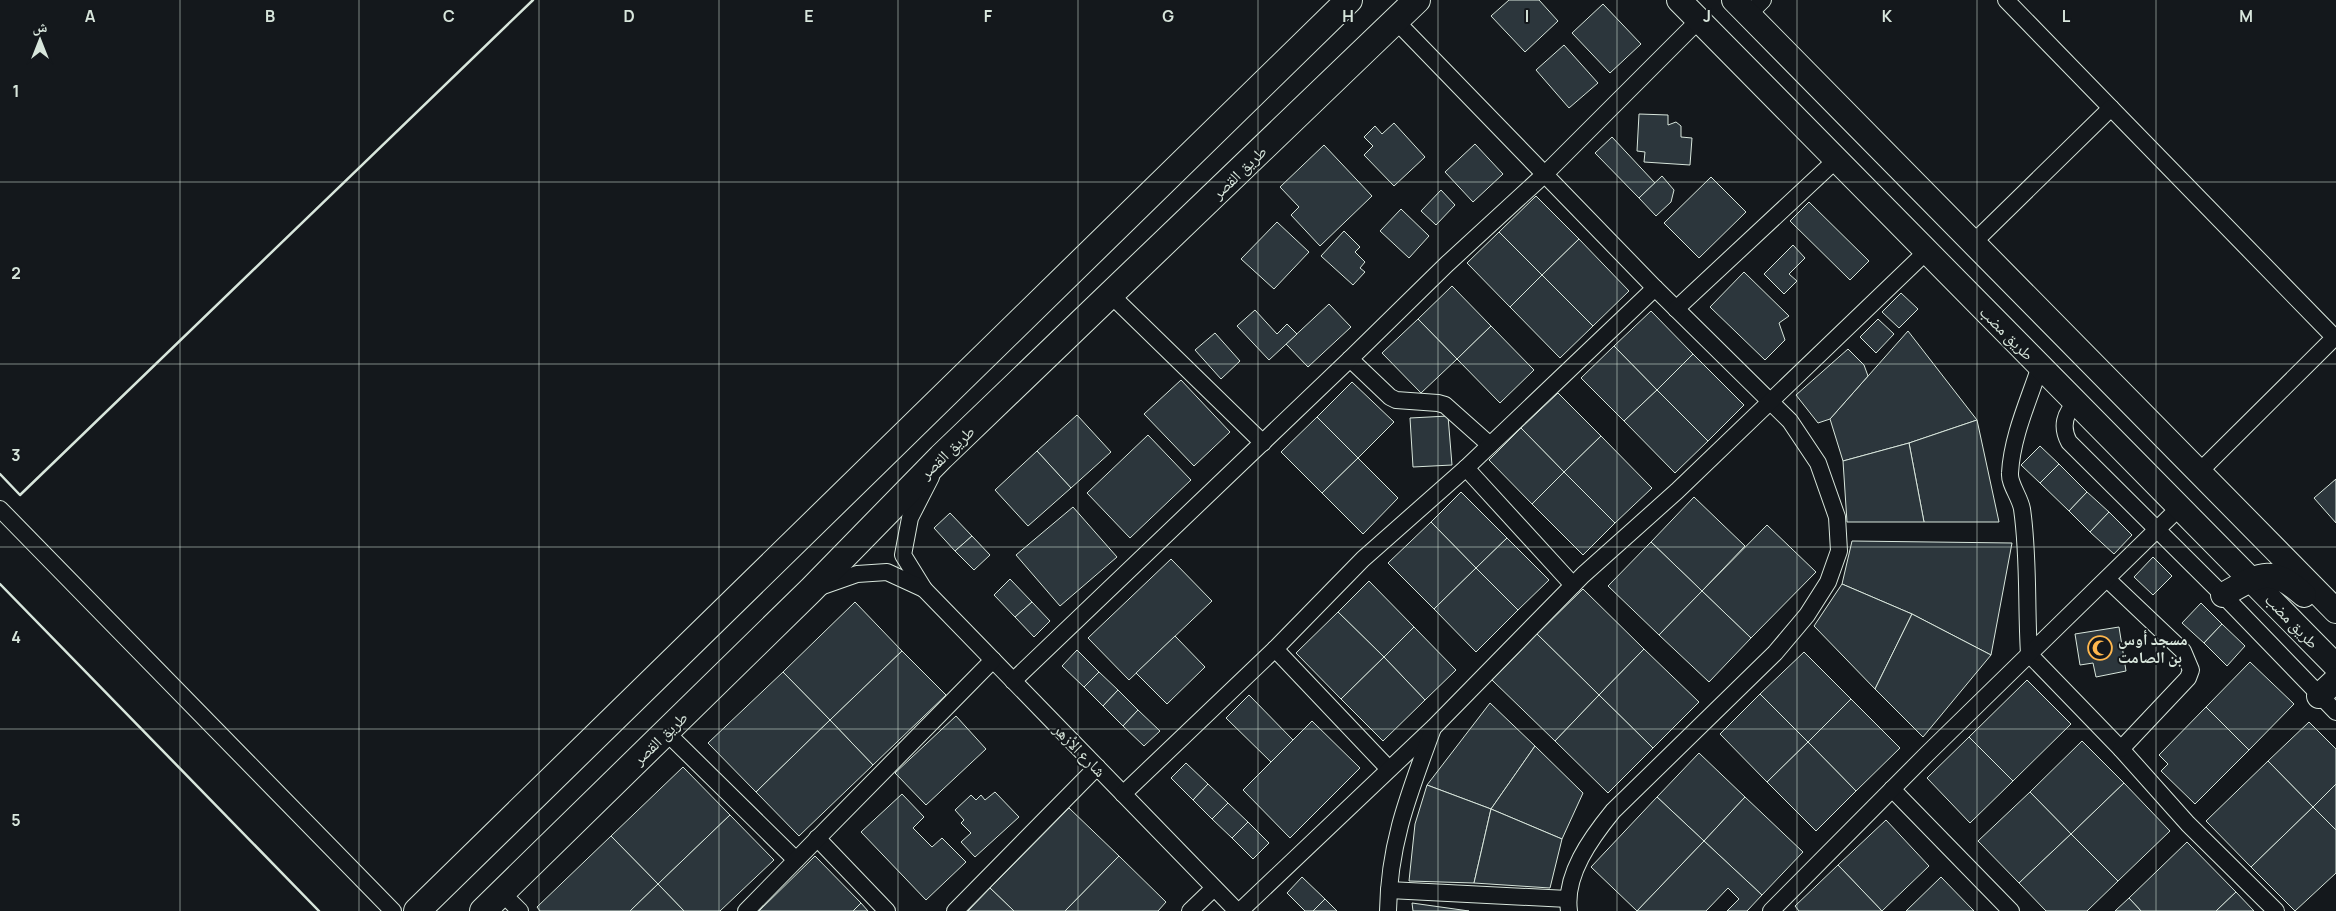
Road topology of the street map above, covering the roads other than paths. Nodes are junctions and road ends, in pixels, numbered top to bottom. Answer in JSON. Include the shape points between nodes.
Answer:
{"nodes":[{"id":1,"x":1349,"y":0,"type":"edge"},
{"id":2,"x":1417,"y":0,"type":"edge"},
{"id":3,"x":1679,"y":0,"type":"edge"},
{"id":4,"x":2006,"y":0,"type":"edge"},
{"id":5,"x":1748,"y":5,"type":"edge"},
{"id":6,"x":1699,"y":20,"type":"junction"},
{"id":7,"x":1396,"y":21,"type":"junction"},
{"id":8,"x":2111,"y":108,"type":"junction"},
{"id":9,"x":1837,"y":159,"type":"junction"},
{"id":10,"x":1545,"y":174,"type":"junction"},
{"id":11,"x":1972,"y":243,"type":"junction"},
{"id":12,"x":1926,"y":252,"type":"junction"},
{"id":13,"x":1655,"y":288,"type":"junction"},
{"id":14,"x":1111,"y":295,"type":"junction"},
{"id":15,"x":1676,"y":308,"type":"junction"},
{"id":16,"x":2335,"y":338,"type":"edge"},
{"id":17,"x":1350,"y":359,"type":"junction"},
{"id":18,"x":2040,"y":366,"type":"junction"},
{"id":19,"x":1770,"y":401,"type":"junction"},
{"id":20,"x":2077,"y":402,"type":"junction"},
{"id":21,"x":1263,"y":443,"type":"junction"},
{"id":22,"x":1490,"y":445,"type":"junction"},
{"id":23,"x":941,"y":457,"type":"junction"},
{"id":24,"x":1466,"y":468,"type":"junction"},
{"id":25,"x":2198,"y":472,"type":"junction"},
{"id":26,"x":2180,"y":507,"type":"junction"},
{"id":27,"x":0,"y":509,"type":"edge"},
{"id":28,"x":2239,"y":514,"type":"junction"},
{"id":29,"x":2198,"y":525,"type":"junction"},
{"id":30,"x":2157,"y":529,"type":"junction"},
{"id":31,"x":2107,"y":579,"type":"junction"},
{"id":32,"x":2252,"y":579,"type":"junction"},
{"id":33,"x":1573,"y":585,"type":"junction"},
{"id":34,"x":924,"y":589,"type":"junction"},
{"id":35,"x":811,"y":590,"type":"junction"},
{"id":36,"x":2223,"y":594,"type":"junction"},
{"id":37,"x":2336,"y":611,"type":"edge"},
{"id":38,"x":2336,"y":626,"type":"edge"},
{"id":39,"x":1275,"y":649,"type":"junction"},
{"id":40,"x":2029,"y":654,"type":"junction"},
{"id":41,"x":993,"y":660,"type":"junction"},
{"id":42,"x":2336,"y":666,"type":"edge"},
{"id":43,"x":1013,"y":681,"type":"junction"},
{"id":44,"x":2328,"y":688,"type":"edge"},
{"id":45,"x":2336,"y":712,"type":"edge"},
{"id":46,"x":1434,"y":727,"type":"junction"},
{"id":47,"x":666,"y":732,"type":"junction"},
{"id":48,"x":2121,"y":748,"type":"junction"},
{"id":49,"x":1097,"y":767,"type":"junction"},
{"id":50,"x":1389,"y":769,"type":"junction"},
{"id":51,"x":1892,"y":789,"type":"junction"},
{"id":52,"x":1123,"y":794,"type":"junction"},
{"id":53,"x":817,"y":838,"type":"junction"},
{"id":54,"x":796,"y":860,"type":"junction"},
{"id":55,"x":1214,"y":888,"type":"junction"},
{"id":56,"x":1388,"y":890,"type":"junction"},
{"id":57,"x":502,"y":893,"type":"junction"},
{"id":58,"x":1568,"y":905,"type":"edge"},
{"id":59,"x":393,"y":911,"type":"edge"},
{"id":60,"x":417,"y":911,"type":"edge"},
{"id":61,"x":483,"y":911,"type":"edge"},
{"id":62,"x":520,"y":911,"type":"edge"},
{"id":63,"x":746,"y":911,"type":"edge"},
{"id":64,"x":887,"y":911,"type":"edge"},
{"id":65,"x":955,"y":911,"type":"edge"},
{"id":66,"x":1190,"y":911,"type":"edge"},
{"id":67,"x":1238,"y":911,"type":"edge"},
{"id":68,"x":1388,"y":911,"type":"edge"},
{"id":69,"x":1771,"y":911,"type":"edge"},
{"id":70,"x":2010,"y":911,"type":"edge"},
{"id":71,"x":2276,"y":911,"type":"edge"}],
"edges":[{"from":1,"to":60,"type":"main road"},
{"from":2,"to":7,"type":"main road","name":"طريق القصر"},
{"from":3,"to":6,"type":"main road","name":"طريق مضب"},
{"from":4,"to":8,"type":"street"},
{"from":5,"to":11,"type":"main road"},
{"from":6,"to":9,"type":"main road","name":"طريق مضب"},
{"from":6,"to":10,"type":"street"},
{"from":7,"to":10,"type":"street"},
{"from":7,"to":14,"type":"main road","name":"طريق القصر"},
{"from":8,"to":11,"type":"street"},
{"from":8,"to":16,"type":"street"},
{"from":9,"to":12,"type":"main road","name":"طريق مضب"},
{"from":9,"to":15,"type":"street"},
{"from":10,"to":13,"type":"street"},
{"from":10,"to":17,"type":"street","via":[[1446,264]]},
{"from":11,"to":25,"type":"main road"},
{"from":12,"to":18,"type":"main road","name":"طريق مضب"},
{"from":12,"to":19,"type":"street"},
{"from":13,"to":15,"type":"street"},
{"from":13,"to":22,"type":"street"},
{"from":14,"to":21,"type":"street"},
{"from":14,"to":23,"type":"main road","name":"طريق القصر"},
{"from":15,"to":19,"type":"street"},
{"from":16,"to":25,"type":"street"},
{"from":17,"to":21,"type":"street"},
{"from":17,"to":22,"type":"street","via":[[1390,397],[1445,406]]},
{"from":18,"to":20,"type":"main road","name":"طريق مضب"},
{"from":18,"to":40,"type":"street","via":[[2015,442],[2010,475],[2022,506],[2028,556],[2026,610]]},
{"from":19,"to":33,"type":"street"},
{"from":19,"to":58,"type":"street","via":[[1790,421],[1818,463],[1837,517],[1839,551],[1828,582],[1775,653],[1600,827],[1574,870]]},
{"from":20,"to":26,"type":"main road","name":"طريق مضب"},
{"from":20,"to":30,"type":"street","via":[[2065,418],[2064,431],[2068,442]]},
{"from":21,"to":43,"type":"street"},
{"from":22,"to":24,"type":"street"},
{"from":23,"to":34,"type":"street","name":"شارع الأزهر","via":[[910,518],[904,544],[903,555]]},
{"from":23,"to":35,"type":"main road","name":"طريق القصر"},
{"from":24,"to":33,"type":"street"},
{"from":24,"to":39,"type":"street","via":[[1363,559]]},
{"from":25,"to":28,"type":"main road"},
{"from":26,"to":29,"type":"main road","name":"طريق مضب"},
{"from":26,"to":30,"type":"street"},
{"from":27,"to":59,"type":"street"},
{"from":28,"to":29,"type":"main road","via":[[2245,540],[2238,545],[2230,545]]},
{"from":28,"to":37,"type":"main road"},
{"from":29,"to":32,"type":"main road","name":"طريق مضب"},
{"from":30,"to":31,"type":"street"},
{"from":30,"to":36,"type":"street"},
{"from":31,"to":40,"type":"street"},
{"from":31,"to":48,"type":"street","via":[[2183,651],[2191,670],[2188,678]]},
{"from":32,"to":36,"type":"main road"},
{"from":32,"to":38,"type":"main road","via":[[2269,575],[2286,580]]},
{"from":32,"to":42,"type":"main road","name":"طريق مضب"},
{"from":33,"to":46,"type":"street"},
{"from":34,"to":35,"type":"street","name":"شارع الأزهر","via":[[887,572],[871,572]]},
{"from":34,"to":41,"type":"street","name":"شارع الأزهر"},
{"from":35,"to":47,"type":"main road","name":"طريق القصر"},
{"from":36,"to":44,"type":"street"},
{"from":39,"to":50,"type":"street"},
{"from":39,"to":52,"type":"street"},
{"from":40,"to":48,"type":"street"},
{"from":40,"to":51,"type":"street"},
{"from":41,"to":43,"type":"street","name":"شارع الأزهر"},
{"from":41,"to":53,"type":"street"},
{"from":43,"to":49,"type":"street","name":"شارع الأزهر"},
{"from":44,"to":45,"type":"street"},
{"from":46,"to":50,"type":"street"},
{"from":46,"to":56,"type":"street","via":[[1403,810],[1392,855]]},
{"from":47,"to":54,"type":"street"},
{"from":47,"to":57,"type":"main road","name":"طريق القصر"},
{"from":48,"to":71,"type":"street","via":[[2188,824]]},
{"from":49,"to":52,"type":"street","name":"شارع الأزهر"},
{"from":49,"to":65,"type":"street"},
{"from":50,"to":67,"type":"street"},
{"from":51,"to":69,"type":"street"},
{"from":51,"to":70,"type":"street"},
{"from":52,"to":55,"type":"street","name":"شارع الأزهر"},
{"from":53,"to":54,"type":"street"},
{"from":53,"to":64,"type":"street"},
{"from":54,"to":63,"type":"street"},
{"from":55,"to":66,"type":"street"},
{"from":55,"to":67,"type":"street","name":"شارع الأزهر"},
{"from":56,"to":58,"type":"street"},
{"from":56,"to":68,"type":"street"},
{"from":57,"to":61,"type":"main road","name":"طريق القصر"},
{"from":57,"to":62,"type":"street"}]}
